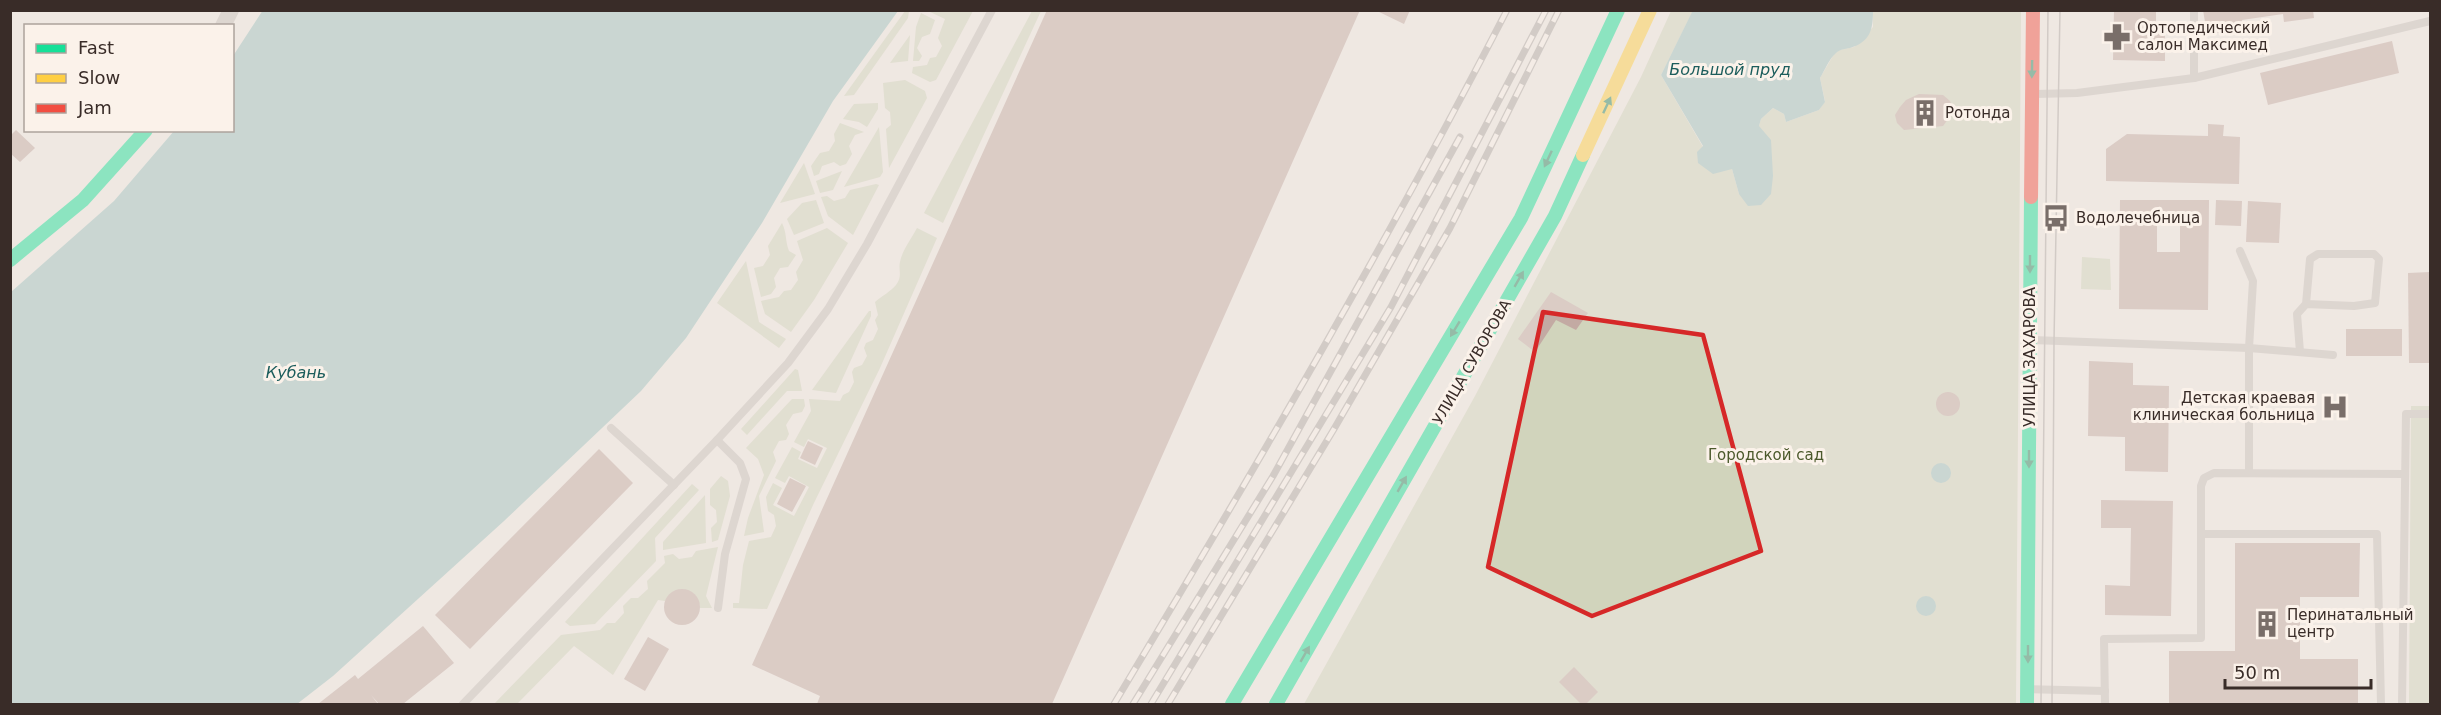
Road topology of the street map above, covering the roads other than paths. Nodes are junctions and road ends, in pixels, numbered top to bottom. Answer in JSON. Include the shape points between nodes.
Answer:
{"nodes":[{"id":1,"x":231,"y":10,"type":"edge"},
{"id":2,"x":992,"y":10,"type":"edge"},
{"id":3,"x":1618,"y":10,"type":"edge"},
{"id":4,"x":1650,"y":10,"type":"edge"},
{"id":5,"x":2033,"y":10,"type":"edge"},
{"id":6,"x":2194,"y":10,"type":"edge"},
{"id":7,"x":2430,"y":21,"type":"edge"},
{"id":8,"x":224,"y":24,"type":"edge"},
{"id":9,"x":2194,"y":78,"type":"junction"},
{"id":10,"x":2031,"y":93,"type":"junction"},
{"id":11,"x":144,"y":132,"type":"edge"},
{"id":12,"x":2240,"y":251,"type":"dead end"},
{"id":13,"x":10,"y":260,"type":"edge"},
{"id":14,"x":2306,"y":303,"type":"junction"},
{"id":15,"x":2030,"y":340,"type":"junction"},
{"id":16,"x":2249,"y":348,"type":"junction"},
{"id":17,"x":2300,"y":352,"type":"junction"},
{"id":18,"x":2333,"y":355,"type":"dead end"},
{"id":19,"x":2430,"y":414,"type":"edge"},
{"id":20,"x":611,"y":428,"type":"dead end"},
{"id":21,"x":717,"y":440,"type":"junction"},
{"id":22,"x":2249,"y":473,"type":"junction"},
{"id":23,"x":2405,"y":474,"type":"junction"},
{"id":24,"x":674,"y":485,"type":"junction"},
{"id":25,"x":2201,"y":534,"type":"junction"},
{"id":26,"x":718,"y":608,"type":"dead end"},
{"id":27,"x":2027,"y":689,"type":"junction"},
{"id":28,"x":2105,"y":691,"type":"junction"},
{"id":29,"x":463,"y":705,"type":"edge"},
{"id":30,"x":1233,"y":705,"type":"edge"},
{"id":31,"x":1276,"y":705,"type":"edge"},
{"id":32,"x":2027,"y":705,"type":"edge"},
{"id":33,"x":2105,"y":705,"type":"edge"},
{"id":34,"x":2381,"y":705,"type":"edge"},
{"id":35,"x":2402,"y":705,"type":"edge"}],
"edges":[{"from":1,"to":8,"type":"street"},
{"from":2,"to":21,"type":"lane","via":[[828,309],[788,363]]},
{"from":3,"to":30,"type":"main road","name":"УЛИЦА СУВОРОВА","one_way":true,"via":[[1521,218]]},
{"from":31,"to":4,"type":"main road","name":"УЛИЦА СУВОРОВА","one_way":true,"via":[[1555,216]]},
{"from":5,"to":10,"type":"main road","name":"УЛИЦА ЗАХАРОВА","one_way":true},
{"from":6,"to":9,"type":"lane"},
{"from":7,"to":9,"type":"lane"},
{"from":9,"to":10,"type":"lane","via":[[2077,93]]},
{"from":10,"to":15,"type":"main road","name":"УЛИЦА ЗАХАРОВА","one_way":true},
{"from":11,"to":13,"type":"main road","via":[[83,200]]},
{"from":12,"to":16,"type":"lane","via":[[2253,281]]},
{"from":14,"to":14,"type":"lane","via":[[2375,303],[2379,259],[2374,254],[2318,254],[2310,259]]},
{"from":14,"to":17,"type":"lane","via":[[2297,314]]},
{"from":15,"to":16,"type":"lane"},
{"from":15,"to":27,"type":"main road","name":"УЛИЦА ЗАХАРОВА","one_way":true},
{"from":16,"to":17,"type":"lane"},
{"from":16,"to":22,"type":"lane"},
{"from":17,"to":18,"type":"lane"},
{"from":19,"to":23,"type":"lane","via":[[2406,414]]},
{"from":20,"to":24,"type":"lane"},
{"from":21,"to":24,"type":"lane"},
{"from":21,"to":26,"type":"lane","via":[[740,462],[746,479],[725,554]]},
{"from":22,"to":23,"type":"lane"},
{"from":22,"to":25,"type":"lane","via":[[2214,473],[2204,478],[2200,486]]},
{"from":23,"to":35,"type":"lane"},
{"from":24,"to":29,"type":"lane"},
{"from":25,"to":28,"type":"lane","via":[[2201,638],[2104,639]]},
{"from":25,"to":34,"type":"lane","via":[[2378,534]]},
{"from":27,"to":28,"type":"lane"},
{"from":27,"to":32,"type":"main road","name":"УЛИЦА ЗАХАРОВА"},
{"from":28,"to":33,"type":"lane"}]}
